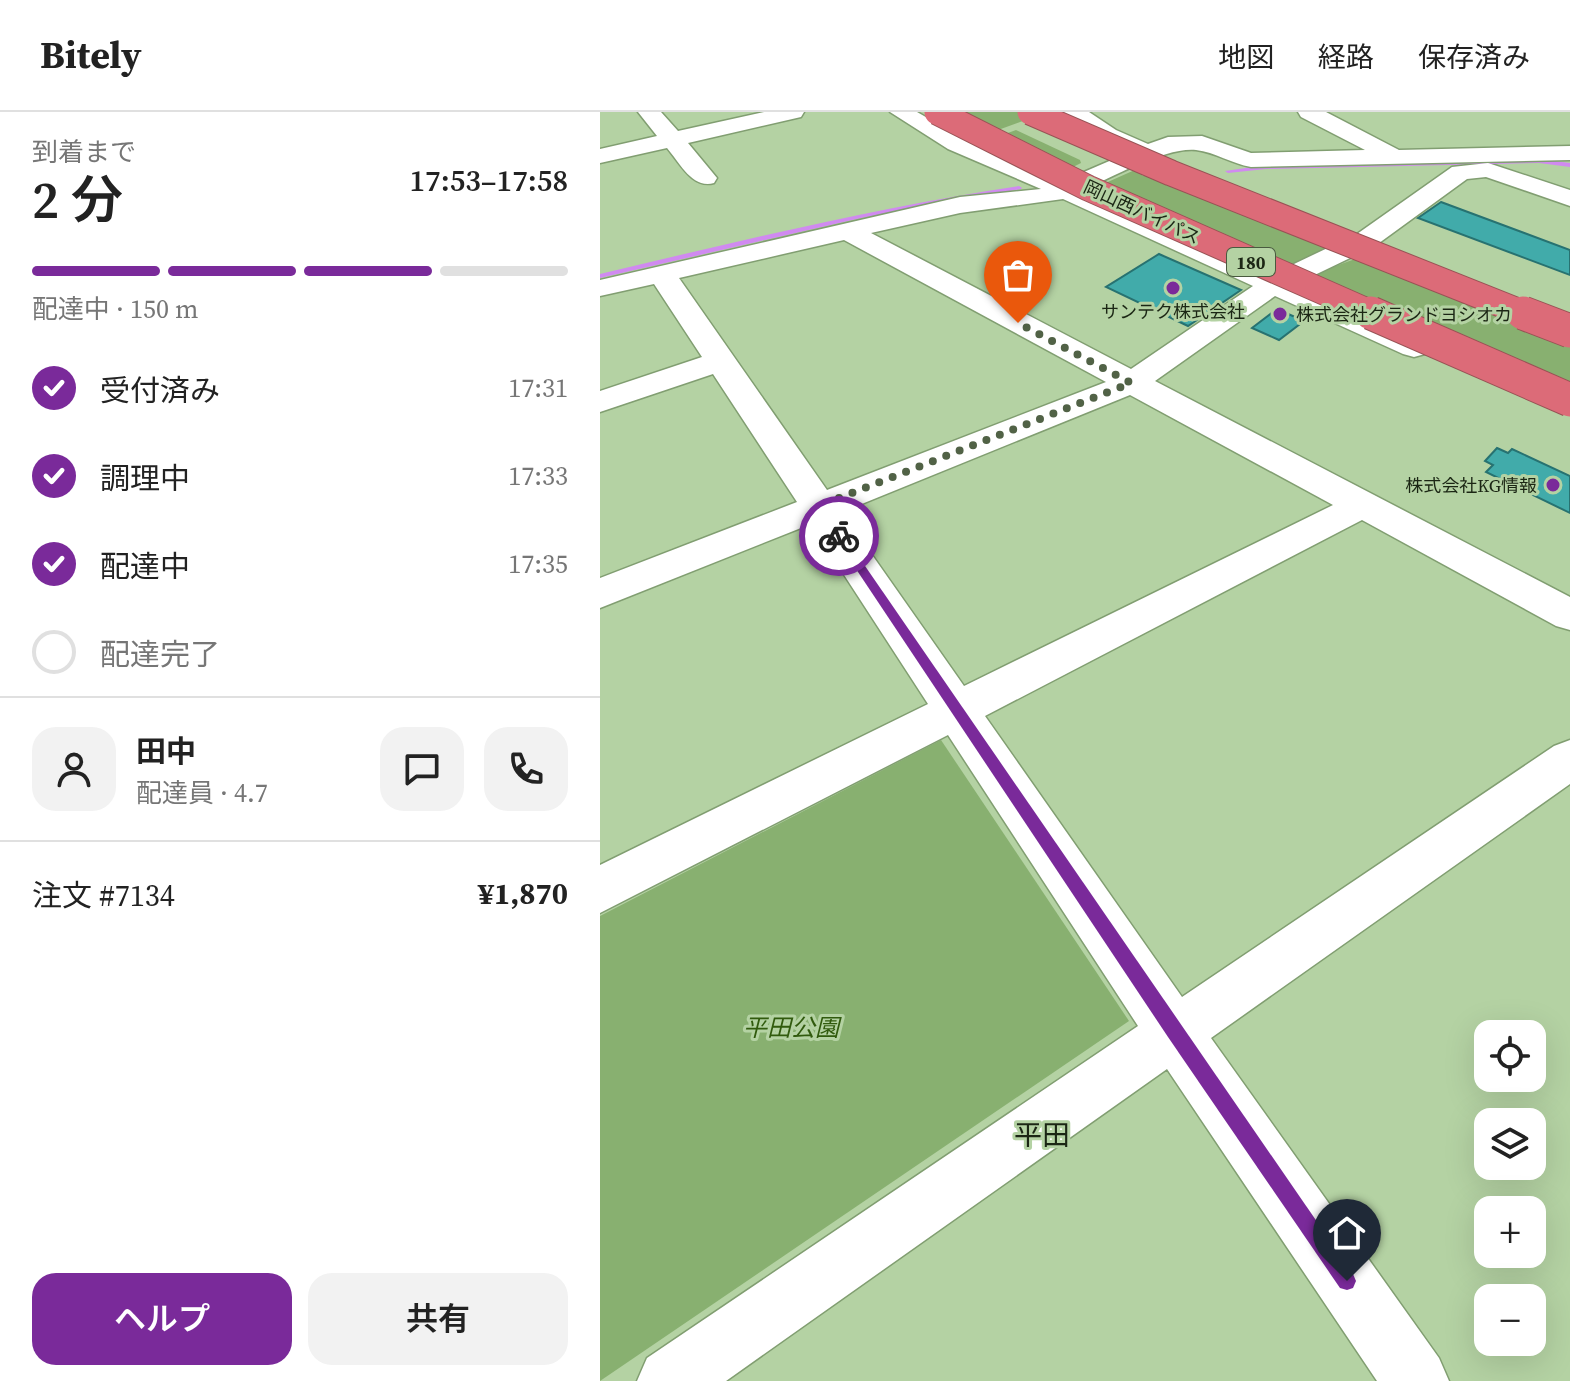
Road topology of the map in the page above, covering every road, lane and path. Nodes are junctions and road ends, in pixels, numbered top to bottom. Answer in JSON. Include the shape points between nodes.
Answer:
{"nodes":[{"id":1,"x":649,"y":112,"type":"edge"},
{"id":2,"x":793,"y":112,"type":"edge"},
{"id":3,"x":901,"y":112,"type":"edge"},
{"id":4,"x":937,"y":112,"type":"edge"},
{"id":5,"x":1030,"y":112,"type":"edge"},
{"id":6,"x":1074,"y":112,"type":"edge"},
{"id":7,"x":1309,"y":112,"type":"edge"},
{"id":8,"x":673,"y":139,"type":"junction"},
{"id":9,"x":1262,"y":139,"type":"dead end"},
{"id":10,"x":1148,"y":153,"type":"junction"},
{"id":11,"x":1570,"y":153,"type":"edge"},
{"id":12,"x":1391,"y":155,"type":"junction"},
{"id":13,"x":600,"y":156,"type":"edge"},
{"id":14,"x":1303,"y":158,"type":"junction"},
{"id":15,"x":1029,"y":174,"type":"junction"},
{"id":16,"x":705,"y":178,"type":"dead end"},
{"id":17,"x":1062,"y":191,"type":"junction"},
{"id":18,"x":1570,"y":198,"type":"edge"},
{"id":19,"x":808,"y":214,"type":"dead end"},
{"id":20,"x":779,"y":221,"type":"dead end"},
{"id":21,"x":849,"y":232,"type":"junction"},
{"id":22,"x":1366,"y":240,"type":"junction"},
{"id":23,"x":600,"y":266,"type":"edge"},
{"id":24,"x":661,"y":273,"type":"junction"},
{"id":25,"x":1272,"y":285,"type":"junction"},
{"id":26,"x":600,"y":288,"type":"edge"},
{"id":27,"x":1570,"y":319,"type":"edge"},
{"id":28,"x":1570,"y":331,"type":"edge"},
{"id":29,"x":721,"y":361,"type":"junction"},
{"id":30,"x":1131,"y":383,"type":"junction"},
{"id":31,"x":1570,"y":400,"type":"edge"},
{"id":32,"x":600,"y":402,"type":"edge"},
{"id":33,"x":1570,"y":417,"type":"edge"},
{"id":34,"x":1364,"y":504,"type":"junction"},
{"id":35,"x":819,"y":506,"type":"junction"},
{"id":36,"x":600,"y":594,"type":"edge"},
{"id":37,"x":1570,"y":615,"type":"edge"},
{"id":38,"x":956,"y":709,"type":"junction"},
{"id":39,"x":1570,"y":759,"type":"edge"},
{"id":40,"x":600,"y":890,"type":"edge"},
{"id":41,"x":1173,"y":1031,"type":"junction"},
{"id":42,"x":670,"y":1381,"type":"edge"},
{"id":43,"x":1416,"y":1381,"type":"edge"}],
"edges":[{"from":1,"to":8,"type":"street"},
{"from":2,"to":8,"type":"street"},
{"from":3,"to":15,"type":"street","via":[[956,144]]},
{"from":4,"to":31,"type":"highway","name":"岡山西バイパス","number":"180","bridge":true,"via":[[1102,194]]},
{"from":5,"to":28,"type":"highway","bridge":true},
{"from":6,"to":10,"type":"street"},
{"from":7,"to":12,"type":"street"},
{"from":8,"to":13,"type":"street"},
{"from":8,"to":16,"type":"street"},
{"from":9,"to":14,"type":"street"},
{"from":10,"to":14,"type":"street","via":[[1187,142],[1237,158]]},
{"from":10,"to":17,"type":"street"},
{"from":10,"to":22,"type":"street"},
{"from":11,"to":12,"type":"street"},
{"from":12,"to":14,"type":"street"},
{"from":15,"to":17,"type":"street"},
{"from":15,"to":19,"type":"street"},
{"from":17,"to":21,"type":"street","via":[[960,205]]},
{"from":17,"to":25,"type":"street"},
{"from":18,"to":22,"type":"street","via":[[1488,170],[1461,172]]},
{"from":20,"to":23,"type":"street"},
{"from":21,"to":24,"type":"street"},
{"from":21,"to":30,"type":"street"},
{"from":22,"to":25,"type":"street"},
{"from":22,"to":27,"type":"street"},
{"from":24,"to":26,"type":"street"},
{"from":24,"to":29,"type":"street"},
{"from":25,"to":30,"type":"street"},
{"from":25,"to":33,"type":"street"},
{"from":29,"to":32,"type":"street"},
{"from":29,"to":35,"type":"street"},
{"from":30,"to":34,"type":"street"},
{"from":30,"to":35,"type":"street"},
{"from":34,"to":37,"type":"street"},
{"from":34,"to":38,"type":"street"},
{"from":35,"to":36,"type":"street"},
{"from":35,"to":38,"type":"street"},
{"from":38,"to":40,"type":"street"},
{"from":38,"to":41,"type":"street"},
{"from":39,"to":41,"type":"street"},
{"from":41,"to":42,"type":"street"},
{"from":41,"to":43,"type":"street"}]}
